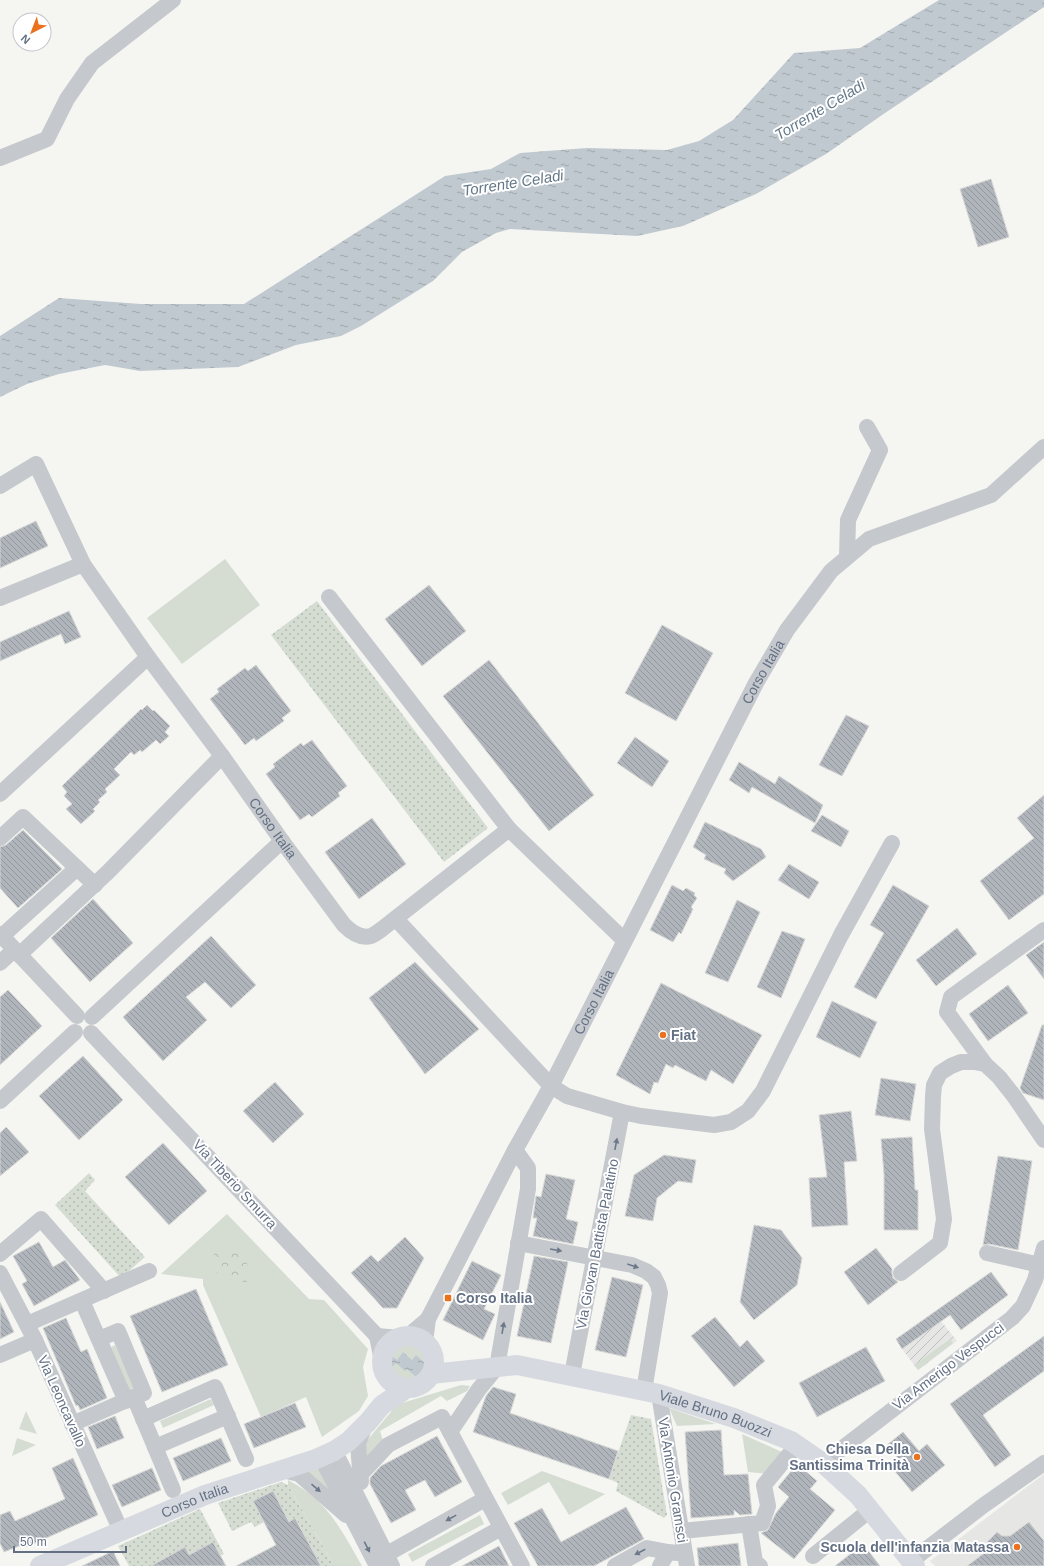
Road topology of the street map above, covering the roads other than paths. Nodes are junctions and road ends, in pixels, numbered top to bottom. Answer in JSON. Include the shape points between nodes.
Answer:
{"nodes":[{"id":1,"x":173,"y":0,"type":"edge"},
{"id":2,"x":0,"y":158,"type":"edge"},
{"id":3,"x":867,"y":427,"type":"dead end"},
{"id":4,"x":1044,"y":447,"type":"edge"},
{"id":5,"x":0,"y":486,"type":"edge"},
{"id":6,"x":848,"y":557,"type":"junction"},
{"id":7,"x":83,"y":564,"type":"junction"},
{"id":8,"x":329,"y":597,"type":"dead end"},
{"id":9,"x":0,"y":598,"type":"edge"},
{"id":10,"x":148,"y":657,"type":"junction"},
{"id":11,"x":222,"y":756,"type":"junction"},
{"id":12,"x":0,"y":794,"type":"edge"},
{"id":13,"x":509,"y":829,"type":"junction"},
{"id":14,"x":0,"y":838,"type":"edge"},
{"id":15,"x":282,"y":841,"type":"junction"},
{"id":16,"x":892,"y":843,"type":"dead end"},
{"id":17,"x":77,"y":868,"type":"junction"},
{"id":18,"x":95,"y":885,"type":"junction"},
{"id":19,"x":396,"y":919,"type":"junction"},
{"id":20,"x":1044,"y":930,"type":"edge"},
{"id":21,"x":1,"y":935,"type":"edge"},
{"id":22,"x":624,"y":940,"type":"junction"},
{"id":23,"x":16,"y":952,"type":"junction"},
{"id":24,"x":0,"y":963,"type":"edge"},
{"id":25,"x":81,"y":1022,"type":"junction"},
{"id":26,"x":985,"y":1064,"type":"junction"},
{"id":27,"x":552,"y":1086,"type":"junction"},
{"id":28,"x":0,"y":1101,"type":"edge"},
{"id":29,"x":622,"y":1112,"type":"junction"},
{"id":30,"x":1044,"y":1140,"type":"edge"},
{"id":31,"x":515,"y":1150,"type":"junction"},
{"id":32,"x":518,"y":1243,"type":"junction"},
{"id":33,"x":1044,"y":1248,"type":"edge"},
{"id":34,"x":0,"y":1254,"type":"edge"},
{"id":35,"x":987,"y":1254,"type":"dead end"},
{"id":36,"x":595,"y":1257,"type":"junction"},
{"id":37,"x":1040,"y":1265,"type":"junction"},
{"id":38,"x":149,"y":1271,"type":"dead end"},
{"id":39,"x":0,"y":1273,"type":"edge"},
{"id":40,"x":901,"y":1273,"type":"dead end"},
{"id":41,"x":104,"y":1291,"type":"junction"},
{"id":42,"x":82,"y":1300,"type":"junction"},
{"id":43,"x":27,"y":1324,"type":"junction"},
{"id":44,"x":377,"y":1336,"type":"junction"},
{"id":45,"x":411,"y":1338,"type":"junction"},
{"id":46,"x":35,"y":1340,"type":"junction"},
{"id":47,"x":0,"y":1355,"type":"edge"},
{"id":48,"x":497,"y":1367,"type":"junction"},
{"id":49,"x":432,"y":1368,"type":"junction"},
{"id":50,"x":384,"y":1369,"type":"junction"},
{"id":51,"x":572,"y":1375,"type":"junction"},
{"id":52,"x":408,"y":1388,"type":"junction"},
{"id":53,"x":651,"y":1392,"type":"junction"},
{"id":54,"x":135,"y":1397,"type":"junction"},
{"id":55,"x":382,"y":1405,"type":"junction"},
{"id":56,"x":148,"y":1416,"type":"junction"},
{"id":57,"x":228,"y":1416,"type":"junction"},
{"id":58,"x":72,"y":1424,"type":"junction"},
{"id":59,"x":364,"y":1428,"type":"junction"},
{"id":60,"x":450,"y":1432,"type":"junction"},
{"id":61,"x":797,"y":1445,"type":"junction"},
{"id":62,"x":155,"y":1447,"type":"junction"},
{"id":63,"x":328,"y":1454,"type":"junction"},
{"id":64,"x":246,"y":1459,"type":"dead end"},
{"id":65,"x":823,"y":1463,"type":"junction"},
{"id":66,"x":1044,"y":1463,"type":"edge"},
{"id":67,"x":283,"y":1470,"type":"junction"},
{"id":68,"x":360,"y":1475,"type":"junction"},
{"id":69,"x":173,"y":1490,"type":"dead end"},
{"id":70,"x":485,"y":1499,"type":"junction"},
{"id":71,"x":870,"y":1510,"type":"junction"},
{"id":72,"x":749,"y":1524,"type":"junction"},
{"id":73,"x":364,"y":1525,"type":"junction"},
{"id":74,"x":501,"y":1528,"type":"junction"},
{"id":75,"x":121,"y":1531,"type":"junction"},
{"id":76,"x":682,"y":1531,"type":"junction"},
{"id":77,"x":668,"y":1552,"type":"junction"},
{"id":78,"x":813,"y":1556,"type":"dead end"},
{"id":79,"x":686,"y":1560,"type":"edge"},
{"id":80,"x":385,"y":1562,"type":"edge"},
{"id":81,"x":913,"y":1564,"type":"edge"},
{"id":82,"x":40,"y":1566,"type":"edge"},
{"id":83,"x":433,"y":1566,"type":"edge"},
{"id":84,"x":522,"y":1566,"type":"edge"},
{"id":85,"x":615,"y":1566,"type":"edge"},
{"id":86,"x":660,"y":1566,"type":"edge"},
{"id":87,"x":760,"y":1566,"type":"edge"}],
"edges":[{"from":1,"to":2,"type":"street","via":[[92,63],[67,99],[47,140]]},
{"from":3,"to":6,"type":"street","via":[[880,450],[848,520]]},
{"from":4,"to":6,"type":"street","name":"Corso Italia","via":[[991,495],[869,539]]},
{"from":5,"to":7,"type":"street","name":"Corso Italia","via":[[36,464]]},
{"from":6,"to":22,"type":"street","name":"Corso Italia","via":[[831,571],[790,626],[760,676]]},
{"from":7,"to":9,"type":"street"},
{"from":7,"to":10,"type":"street","name":"Corso Italia"},
{"from":8,"to":13,"type":"street"},
{"from":10,"to":11,"type":"street","name":"Corso Italia"},
{"from":10,"to":12,"type":"street"},
{"from":11,"to":15,"type":"street","name":"Corso Italia"},
{"from":11,"to":18,"type":"street"},
{"from":13,"to":19,"type":"street","name":"Corso Italia"},
{"from":13,"to":22,"type":"street"},
{"from":14,"to":17,"type":"street","via":[[23,817]]},
{"from":15,"to":19,"type":"street","name":"Corso Italia","via":[[350,931],[358,935],[371,936]]},
{"from":15,"to":25,"type":"street"},
{"from":16,"to":29,"type":"street","via":[[841,935],[763,1091],[748,1111],[731,1122],[714,1125]]},
{"from":17,"to":18,"type":"street"},
{"from":17,"to":21,"type":"street"},
{"from":18,"to":23,"type":"street"},
{"from":19,"to":27,"type":"street"},
{"from":20,"to":26,"type":"street","via":[[951,997],[947,1012]]},
{"from":21,"to":23,"type":"street"},
{"from":22,"to":27,"type":"street","name":"Corso Italia"},
{"from":23,"to":24,"type":"street"},
{"from":23,"to":25,"type":"street"},
{"from":25,"to":28,"type":"street"},
{"from":25,"to":44,"type":"street","name":"Via Tiberio Smurra","via":[[95,1022],[95,1028],[91,1033]]},
{"from":26,"to":30,"type":"street","via":[[1014,1096]]},
{"from":26,"to":40,"type":"street","via":[[961,1062],[951,1066],[940,1073],[934,1085],[932,1129],[944,1219],[940,1243]]},
{"from":27,"to":29,"type":"street","via":[[567,1096]]},
{"from":27,"to":31,"type":"street","name":"Corso Italia"},
{"from":36,"to":29,"type":"street","name":"Via Giovan Battista Palatino","one_way":true},
{"from":31,"to":32,"type":"street","via":[[528,1168],[528,1189]]},
{"from":31,"to":45,"type":"street","name":"Corso Italia","via":[[428,1319]]},
{"from":32,"to":36,"type":"street","name":"Via Antonio Gramsci","one_way":true},
{"from":48,"to":32,"type":"street","one_way":true},
{"from":33,"to":37,"type":"street","name":"Via Amerigo Vespucci"},
{"from":34,"to":41,"type":"street","via":[[40,1218]]},
{"from":35,"to":37,"type":"street"},
{"from":36,"to":51,"type":"street","name":"Via Giovan Battista Palatino"},
{"from":36,"to":53,"type":"street","name":"Via Antonio Gramsci","one_way":true,"via":[[632,1264],[654,1277],[658,1286],[659,1302]]},
{"from":37,"to":65,"type":"street","name":"Via Amerigo Vespucci","via":[[1023,1306],[1012,1318]]},
{"from":38,"to":41,"type":"street"},
{"from":39,"to":43,"type":"street","name":"Via Leoncavallo"},
{"from":41,"to":42,"type":"street"},
{"from":42,"to":43,"type":"street"},
{"from":42,"to":54,"type":"street","via":[[99,1339]]},
{"from":43,"to":46,"type":"street","name":"Via Leoncavallo"},
{"from":44,"to":45,"type":"street"},
{"from":44,"to":50,"type":"street"},
{"from":45,"to":49,"type":"main road","via":[[433,1354]]},
{"from":45,"to":50,"type":"main road","via":[[391,1342],[387,1347]]},
{"from":46,"to":47,"type":"street"},
{"from":46,"to":58,"type":"street","name":"Via Leoncavallo"},
{"from":48,"to":49,"type":"main road","name":"Viale Bruno Buozzi","via":[[465,1370]]},
{"from":48,"to":51,"type":"main road","name":"Viale Bruno Buozzi","via":[[517,1365]]},
{"from":48,"to":60,"type":"street"},
{"from":49,"to":52,"type":"main road","via":[[421,1384]]},
{"from":50,"to":52,"type":"main road","via":[[392,1382]]},
{"from":50,"to":55,"type":"main road"},
{"from":51,"to":53,"type":"main road","name":"Viale Bruno Buozzi"},
{"from":52,"to":55,"type":"main road"},
{"from":53,"to":61,"type":"main road","name":"Viale Bruno Buozzi","via":[[734,1418]]},
{"from":53,"to":76,"type":"street","name":"Via Antonio Gramsci"},
{"from":54,"to":56,"type":"street"},
{"from":54,"to":58,"type":"street"},
{"from":55,"to":59,"type":"main road","name":"Corso Italia"},
{"from":56,"to":57,"type":"street","via":[[215,1387]]},
{"from":56,"to":62,"type":"street"},
{"from":57,"to":62,"type":"street"},
{"from":57,"to":64,"type":"street"},
{"from":58,"to":75,"type":"street","name":"Via Leoncavallo"},
{"from":59,"to":63,"type":"main road","name":"Corso Italia"},
{"from":59,"to":68,"type":"street","via":[[358,1444]]},
{"from":60,"to":68,"type":"street","via":[[442,1417],[388,1445]]},
{"from":60,"to":70,"type":"street"},
{"from":61,"to":65,"type":"main road","name":"Viale Bruno Buozzi"},
{"from":61,"to":72,"type":"street","via":[[764,1486],[768,1506],[762,1523]]},
{"from":62,"to":69,"type":"street"},
{"from":63,"to":67,"type":"main road","name":"Corso Italia"},
{"from":63,"to":73,"type":"street","via":[[338,1458]]},
{"from":65,"to":71,"type":"main road","name":"Viale Bruno Buozzi","via":[[858,1495]]},
{"from":66,"to":81,"type":"street","via":[[984,1505]]},
{"from":67,"to":73,"type":"street","one_way":true,"via":[[294,1471],[304,1477],[345,1513]]},
{"from":67,"to":75,"type":"main road","name":"Corso Italia","via":[[205,1495]]},
{"from":68,"to":73,"type":"street"},
{"from":70,"to":74,"type":"street"},
{"from":70,"to":80,"type":"street","one_way":true},
{"from":71,"to":78,"type":"street"},
{"from":71,"to":81,"type":"main road","name":"Viale Bruno Buozzi"},
{"from":72,"to":76,"type":"street"},
{"from":72,"to":87,"type":"street","via":[[755,1562]]},
{"from":73,"to":80,"type":"street"},
{"from":74,"to":83,"type":"street"},
{"from":74,"to":84,"type":"street"},
{"from":75,"to":82,"type":"main road","name":"Corso Italia"},
{"from":76,"to":79,"type":"street","name":"Via Antonio Gramsci"},
{"from":77,"to":79,"type":"street"},
{"from":77,"to":85,"type":"street","one_way":true,"via":[[647,1548]]},
{"from":77,"to":86,"type":"street"}]}
